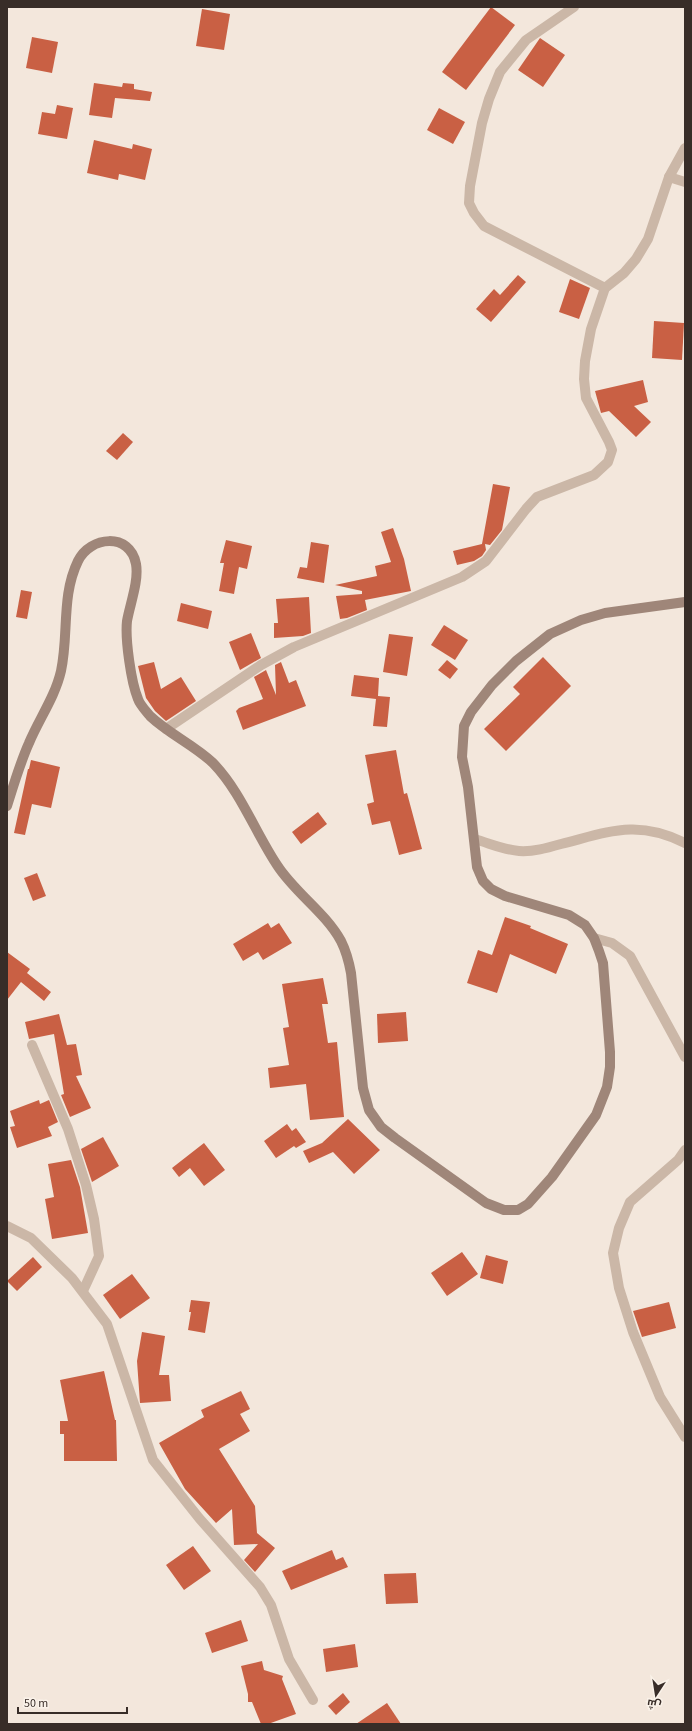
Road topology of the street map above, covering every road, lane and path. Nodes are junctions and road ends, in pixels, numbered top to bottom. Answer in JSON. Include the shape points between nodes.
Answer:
{"nodes":[{"id":1,"x":574,"y":7,"type":"edge"},
{"id":2,"x":685,"y":148,"type":"edge"},
{"id":3,"x":669,"y":177,"type":"junction"},
{"id":4,"x":685,"y":182,"type":"edge"},
{"id":5,"x":605,"y":288,"type":"junction"},
{"id":6,"x":685,"y":602,"type":"edge"},
{"id":7,"x":166,"y":729,"type":"junction"},
{"id":8,"x":7,"y":806,"type":"edge"},
{"id":9,"x":474,"y":839,"type":"junction"},
{"id":10,"x":685,"y":843,"type":"edge"},
{"id":11,"x":594,"y":938,"type":"junction"},
{"id":12,"x":32,"y":1045,"type":"dead end"},
{"id":13,"x":685,"y":1057,"type":"edge"},
{"id":14,"x":685,"y":1150,"type":"edge"},
{"id":15,"x":7,"y":1226,"type":"edge"},
{"id":16,"x":83,"y":1291,"type":"junction"},
{"id":17,"x":685,"y":1437,"type":"edge"},
{"id":18,"x":313,"y":1700,"type":"dead end"}],
"edges":[{"from":1,"to":5,"type":"street","via":[[526,40],[500,72],[482,123],[469,203],[484,226]]},
{"from":2,"to":3,"type":"street"},
{"from":3,"to":4,"type":"street"},
{"from":3,"to":5,"type":"street","via":[[648,239],[624,273]]},
{"from":5,"to":7,"type":"street","via":[[591,329],[584,379],[586,398],[612,450],[608,462],[594,474],[537,497],[486,561],[462,577],[294,647],[261,665]]},
{"from":6,"to":9,"type":"main road","via":[[605,613],[581,620],[550,634],[516,661],[492,685],[471,712],[464,726],[462,741]]},
{"from":7,"to":8,"type":"main road","via":[[138,700],[134,685],[127,623],[137,572],[136,562],[129,550],[117,541],[98,542],[82,552],[72,573],[67,593],[61,670],[56,688],[29,742]]},
{"from":7,"to":11,"type":"main road","via":[[198,751],[227,779],[277,865],[341,941],[351,973],[363,1088],[369,1110],[381,1127],[395,1138],[486,1203],[504,1210],[518,1210],[528,1204],[552,1177],[596,1115],[607,1087],[610,1052],[603,963]]},
{"from":9,"to":10,"type":"street","via":[[518,851],[539,850],[618,830],[648,829]]},
{"from":9,"to":11,"type":"main road","via":[[477,867],[483,881],[491,889],[505,896],[569,915],[585,925]]},
{"from":11,"to":13,"type":"street","via":[[612,943],[630,956]]},
{"from":12,"to":16,"type":"street","via":[[68,1129],[94,1219],[99,1256]]},
{"from":14,"to":17,"type":"street","via":[[678,1160],[630,1202],[619,1228],[614,1253],[619,1288],[633,1332],[660,1397]]},
{"from":15,"to":16,"type":"street","via":[[31,1238]]},
{"from":16,"to":18,"type":"street","via":[[107,1324],[153,1460],[199,1518],[260,1587],[271,1605],[289,1658]]}]}
